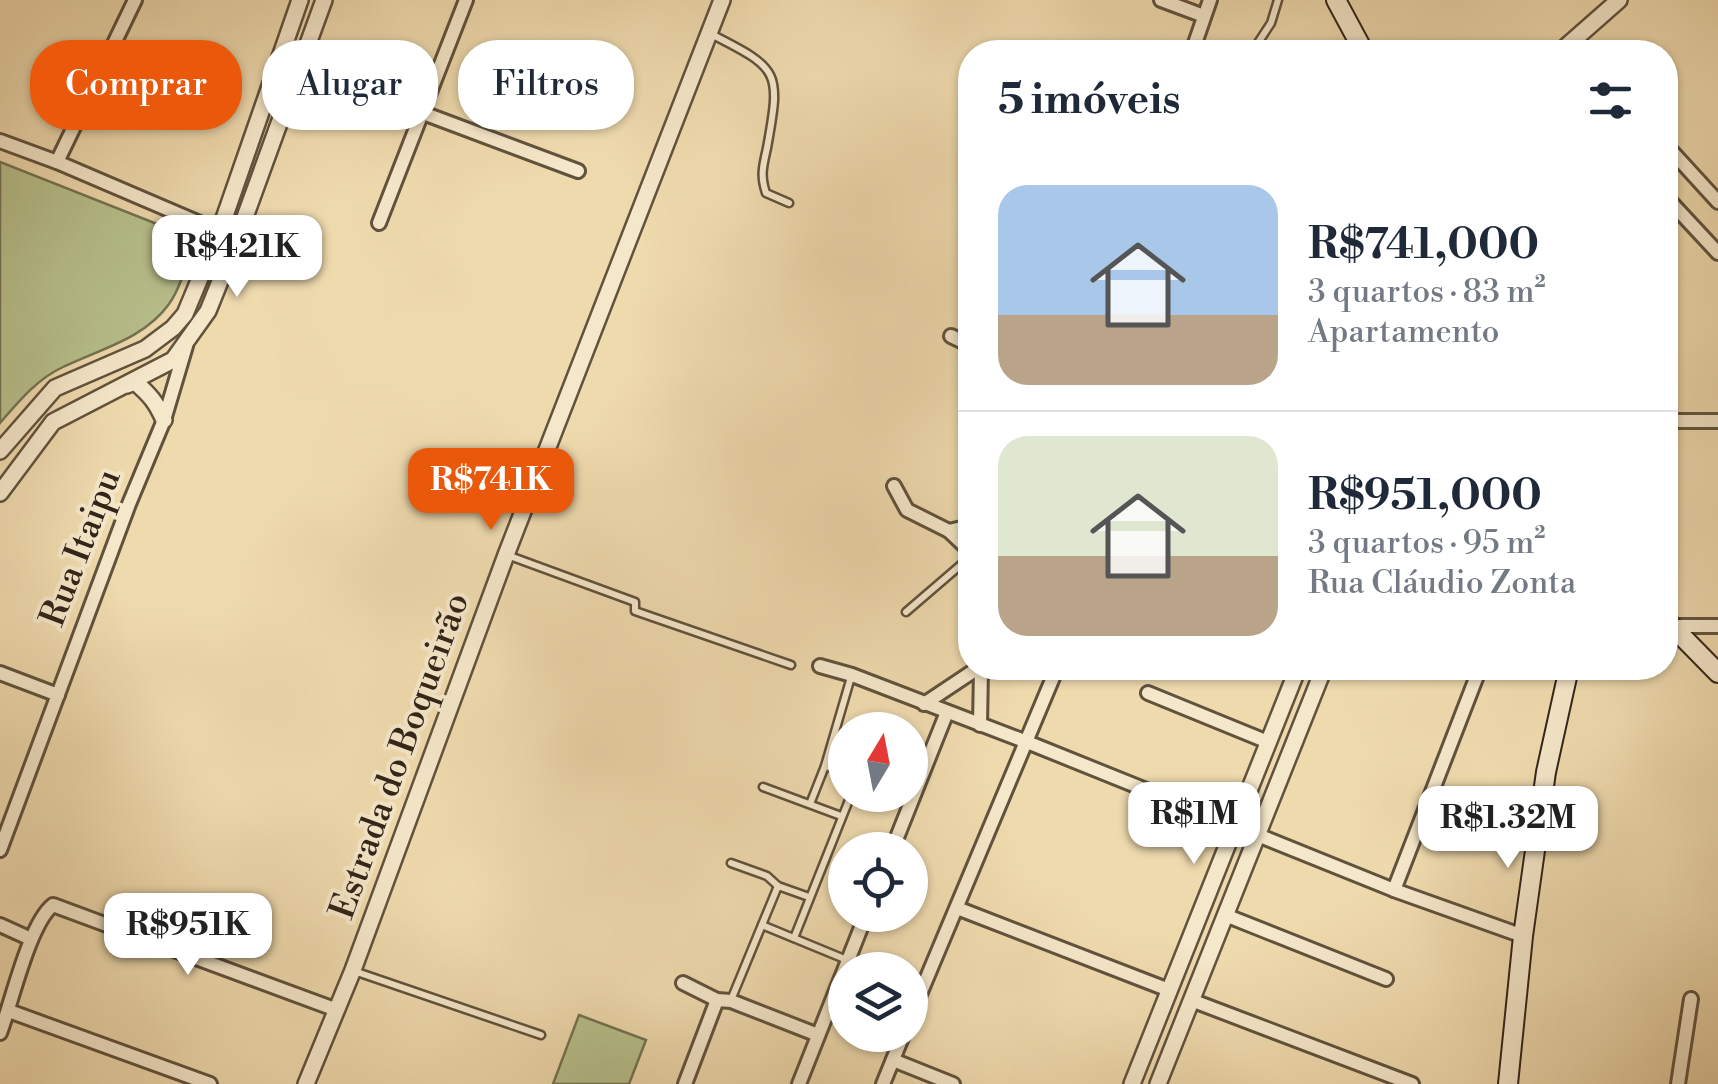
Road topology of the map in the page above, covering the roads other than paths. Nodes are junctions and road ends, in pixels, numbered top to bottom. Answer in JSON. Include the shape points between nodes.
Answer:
{"nodes":[{"id":1,"x":134,"y":0,"type":"edge"},
{"id":2,"x":300,"y":0,"type":"edge"},
{"id":3,"x":324,"y":0,"type":"edge"},
{"id":4,"x":466,"y":0,"type":"edge"},
{"id":5,"x":722,"y":0,"type":"edge"},
{"id":6,"x":1161,"y":0,"type":"edge"},
{"id":7,"x":1210,"y":0,"type":"edge"},
{"id":8,"x":1278,"y":0,"type":"edge"},
{"id":9,"x":1336,"y":0,"type":"edge"},
{"id":10,"x":1619,"y":0,"type":"edge"},
{"id":11,"x":1204,"y":16,"type":"junction"},
{"id":12,"x":294,"y":18,"type":"junction"},
{"id":13,"x":314,"y":26,"type":"junction"},
{"id":14,"x":710,"y":33,"type":"junction"},
{"id":15,"x":1196,"y":40,"type":"edge"},
{"id":16,"x":1260,"y":40,"type":"edge"},
{"id":17,"x":1358,"y":40,"type":"edge"},
{"id":18,"x":1580,"y":40,"type":"edge"},
{"id":19,"x":438,"y":74,"type":"edge"},
{"id":20,"x":438,"y":120,"type":"edge"},
{"id":21,"x":417,"y":130,"type":"edge"},
{"id":22,"x":0,"y":141,"type":"edge"},
{"id":23,"x":1678,"y":158,"type":"edge"},
{"id":24,"x":57,"y":162,"type":"junction"},
{"id":25,"x":578,"y":171,"type":"dead end"},
{"id":26,"x":1718,"y":202,"type":"edge"},
{"id":27,"x":789,"y":203,"type":"dead end"},
{"id":28,"x":1678,"y":210,"type":"edge"},
{"id":29,"x":379,"y":224,"type":"dead end"},
{"id":30,"x":220,"y":230,"type":"junction"},
{"id":31,"x":237,"y":239,"type":"junction"},
{"id":32,"x":1718,"y":253,"type":"edge"},
{"id":33,"x":172,"y":328,"type":"junction"},
{"id":34,"x":951,"y":336,"type":"dead end"},
{"id":35,"x":958,"y":339,"type":"edge"},
{"id":36,"x":188,"y":342,"type":"junction"},
{"id":37,"x":124,"y":386,"type":"junction"},
{"id":38,"x":164,"y":420,"type":"junction"},
{"id":39,"x":1718,"y":420,"type":"edge"},
{"id":40,"x":1678,"y":421,"type":"edge"},
{"id":41,"x":0,"y":450,"type":"edge"},
{"id":42,"x":894,"y":486,"type":"dead end"},
{"id":43,"x":0,"y":492,"type":"edge"},
{"id":44,"x":958,"y":529,"type":"edge"},
{"id":45,"x":949,"y":531,"type":"junction"},
{"id":46,"x":958,"y":541,"type":"edge"},
{"id":47,"x":506,"y":555,"type":"junction"},
{"id":48,"x":958,"y":565,"type":"edge"},
{"id":49,"x":906,"y":612,"type":"dead end"},
{"id":50,"x":1678,"y":623,"type":"edge"},
{"id":51,"x":1718,"y":626,"type":"edge"},
{"id":52,"x":1678,"y":632,"type":"edge"},
{"id":53,"x":791,"y":665,"type":"dead end"},
{"id":54,"x":820,"y":666,"type":"dead end"},
{"id":55,"x":0,"y":672,"type":"edge"},
{"id":56,"x":1718,"y":672,"type":"edge"},
{"id":57,"x":852,"y":674,"type":"junction"},
{"id":58,"x":961,"y":680,"type":"edge"},
{"id":59,"x":980,"y":680,"type":"edge"},
{"id":60,"x":1052,"y":680,"type":"edge"},
{"id":61,"x":1293,"y":680,"type":"edge"},
{"id":62,"x":1319,"y":680,"type":"edge"},
{"id":63,"x":1475,"y":680,"type":"edge"},
{"id":64,"x":1566,"y":680,"type":"edge"},
{"id":65,"x":1148,"y":693,"type":"dead end"},
{"id":66,"x":58,"y":695,"type":"junction"},
{"id":67,"x":924,"y":704,"type":"junction"},
{"id":68,"x":948,"y":712,"type":"junction"},
{"id":69,"x":980,"y":725,"type":"junction"},
{"id":70,"x":1027,"y":742,"type":"junction"},
{"id":71,"x":1268,"y":742,"type":"junction"},
{"id":72,"x":928,"y":757,"type":"edge"},
{"id":73,"x":826,"y":766,"type":"joint"},
{"id":74,"x":763,"y":787,"type":"dead end"},
{"id":75,"x":0,"y":800,"type":"edge"},
{"id":76,"x":810,"y":804,"type":"junction"},
{"id":77,"x":16,"y":807,"type":"junction"},
{"id":78,"x":844,"y":812,"type":"edge"},
{"id":79,"x":842,"y":816,"type":"junction"},
{"id":80,"x":1234,"y":826,"type":"junction"},
{"id":81,"x":1258,"y":834,"type":"junction"},
{"id":82,"x":0,"y":850,"type":"edge"},
{"id":83,"x":731,"y":863,"type":"dead end"},
{"id":84,"x":778,"y":886,"type":"junction"},
{"id":85,"x":1394,"y":890,"type":"junction"},
{"id":86,"x":809,"y":898,"type":"junction"},
{"id":87,"x":957,"y":908,"type":"junction"},
{"id":88,"x":1225,"y":915,"type":"junction"},
{"id":89,"x":0,"y":925,"type":"edge"},
{"id":90,"x":762,"y":925,"type":"junction"},
{"id":91,"x":1523,"y":936,"type":"junction"},
{"id":92,"x":794,"y":938,"type":"junction"},
{"id":93,"x":32,"y":939,"type":"junction"},
{"id":94,"x":828,"y":952,"type":"edge"},
{"id":95,"x":353,"y":970,"type":"junction"},
{"id":96,"x":928,"y":976,"type":"edge"},
{"id":97,"x":1386,"y":979,"type":"dead end"},
{"id":98,"x":683,"y":983,"type":"dead end"},
{"id":99,"x":1169,"y":990,"type":"junction"},
{"id":100,"x":724,"y":1000,"type":"junction"},
{"id":101,"x":1192,"y":1000,"type":"junction"},
{"id":102,"x":1691,"y":1000,"type":"dead end"},
{"id":103,"x":337,"y":1010,"type":"junction"},
{"id":104,"x":828,"y":1010,"type":"edge"},
{"id":105,"x":8,"y":1012,"type":"junction"},
{"id":106,"x":0,"y":1033,"type":"edge"},
{"id":107,"x":541,"y":1035,"type":"dead end"},
{"id":108,"x":818,"y":1035,"type":"junction"},
{"id":109,"x":896,"y":1052,"type":"edge"},
{"id":110,"x":892,"y":1060,"type":"junction"},
{"id":111,"x":1163,"y":1082,"type":"edge"},
{"id":112,"x":210,"y":1084,"type":"edge"},
{"id":113,"x":306,"y":1084,"type":"edge"},
{"id":114,"x":685,"y":1084,"type":"edge"},
{"id":115,"x":799,"y":1084,"type":"edge"},
{"id":116,"x":882,"y":1084,"type":"edge"},
{"id":117,"x":953,"y":1084,"type":"edge"},
{"id":118,"x":1132,"y":1084,"type":"edge"},
{"id":119,"x":1412,"y":1084,"type":"edge"},
{"id":120,"x":1508,"y":1084,"type":"edge"},
{"id":121,"x":1678,"y":1084,"type":"edge"}],
"edges":[{"from":1,"to":24,"type":"street"},
{"from":2,"to":12,"type":"street"},
{"from":3,"to":13,"type":"street"},
{"from":4,"to":19,"type":"street"},
{"from":5,"to":14,"type":"street","name":"Estrada do Boqueirão"},
{"from":6,"to":11,"type":"street"},
{"from":7,"to":11,"type":"street"},
{"from":8,"to":16,"type":"lane"},
{"from":9,"to":17,"type":"main road"},
{"from":10,"to":18,"type":"street"},
{"from":11,"to":15,"type":"street"},
{"from":12,"to":13,"type":"street"},
{"from":12,"to":30,"type":"street"},
{"from":13,"to":31,"type":"street"},
{"from":14,"to":27,"type":"lane","via":[[770,72],[776,100],[761,178],[766,194]]},
{"from":14,"to":47,"type":"street","name":"Estrada do Boqueirão"},
{"from":20,"to":25,"type":"street"},
{"from":21,"to":29,"type":"street"},
{"from":22,"to":24,"type":"street"},
{"from":23,"to":26,"type":"street"},
{"from":24,"to":30,"type":"street"},
{"from":28,"to":32,"type":"street"},
{"from":30,"to":31,"type":"street"},
{"from":30,"to":33,"type":"street","via":[[185,314]]},
{"from":31,"to":36,"type":"street"},
{"from":33,"to":36,"type":"street"},
{"from":33,"to":41,"type":"street","via":[[145,349],[54,388]]},
{"from":34,"to":35,"type":"street"},
{"from":36,"to":37,"type":"street","via":[[172,360]]},
{"from":36,"to":38,"type":"street","name":"Rua Itaipu"},
{"from":37,"to":38,"type":"street","via":[[135,382],[156,400]]},
{"from":37,"to":43,"type":"street","via":[[53,422]]},
{"from":38,"to":66,"type":"street","name":"Rua Itaipu"},
{"from":39,"to":40,"type":"street"},
{"from":42,"to":45,"type":"street","via":[[907,510]]},
{"from":44,"to":45,"type":"street"},
{"from":45,"to":46,"type":"street"},
{"from":47,"to":53,"type":"lane","via":[[635,602],[636,611]]},
{"from":47,"to":95,"type":"street","name":"Estrada do Boqueirão"},
{"from":48,"to":49,"type":"lane"},
{"from":50,"to":51,"type":"street"},
{"from":52,"to":56,"type":"main road"},
{"from":54,"to":57,"type":"street"},
{"from":55,"to":66,"type":"street"},
{"from":57,"to":67,"type":"street"},
{"from":57,"to":73,"type":"lane"},
{"from":58,"to":67,"type":"street"},
{"from":59,"to":69,"type":"street"},
{"from":60,"to":70,"type":"street"},
{"from":61,"to":71,"type":"street"},
{"from":62,"to":81,"type":"street"},
{"from":63,"to":85,"type":"street"},
{"from":64,"to":91,"type":"main road"},
{"from":65,"to":71,"type":"street"},
{"from":66,"to":77,"type":"street","name":"Rua Itaipu"},
{"from":67,"to":68,"type":"street"},
{"from":68,"to":69,"type":"street"},
{"from":68,"to":72,"type":"street"},
{"from":69,"to":70,"type":"street"},
{"from":70,"to":80,"type":"street"},
{"from":70,"to":87,"type":"street"},
{"from":71,"to":80,"type":"street"},
{"from":73,"to":76,"type":"lane"},
{"from":74,"to":76,"type":"lane"},
{"from":75,"to":77,"type":"street"},
{"from":76,"to":79,"type":"lane"},
{"from":77,"to":82,"type":"street","name":"Rua Itaipu"},
{"from":78,"to":79,"type":"lane"},
{"from":79,"to":86,"type":"lane"},
{"from":80,"to":81,"type":"street"},
{"from":80,"to":99,"type":"street"},
{"from":81,"to":85,"type":"street"},
{"from":81,"to":88,"type":"street"},
{"from":83,"to":84,"type":"lane"},
{"from":84,"to":86,"type":"lane"},
{"from":84,"to":90,"type":"lane"},
{"from":85,"to":91,"type":"street"},
{"from":86,"to":92,"type":"lane"},
{"from":87,"to":96,"type":"street"},
{"from":87,"to":99,"type":"street"},
{"from":88,"to":97,"type":"street"},
{"from":88,"to":101,"type":"street"},
{"from":89,"to":93,"type":"street"},
{"from":90,"to":92,"type":"lane"},
{"from":90,"to":100,"type":"lane"},
{"from":91,"to":120,"type":"main road"},
{"from":92,"to":94,"type":"lane"},
{"from":93,"to":103,"type":"street","via":[[53,905]]},
{"from":93,"to":105,"type":"street"},
{"from":95,"to":103,"type":"street","name":"Estrada do Boqueirão"},
{"from":95,"to":107,"type":"lane"},
{"from":98,"to":100,"type":"street"},
{"from":99,"to":118,"type":"street"},
{"from":100,"to":108,"type":"street"},
{"from":100,"to":114,"type":"street"},
{"from":101,"to":111,"type":"street"},
{"from":101,"to":119,"type":"street"},
{"from":102,"to":121,"type":"street"},
{"from":103,"to":113,"type":"street","name":"Estrada do Boqueirão"},
{"from":104,"to":108,"type":"street"},
{"from":105,"to":106,"type":"street"},
{"from":105,"to":112,"type":"street"},
{"from":108,"to":115,"type":"street"},
{"from":109,"to":110,"type":"street"},
{"from":110,"to":116,"type":"street"},
{"from":110,"to":117,"type":"street"}]}
